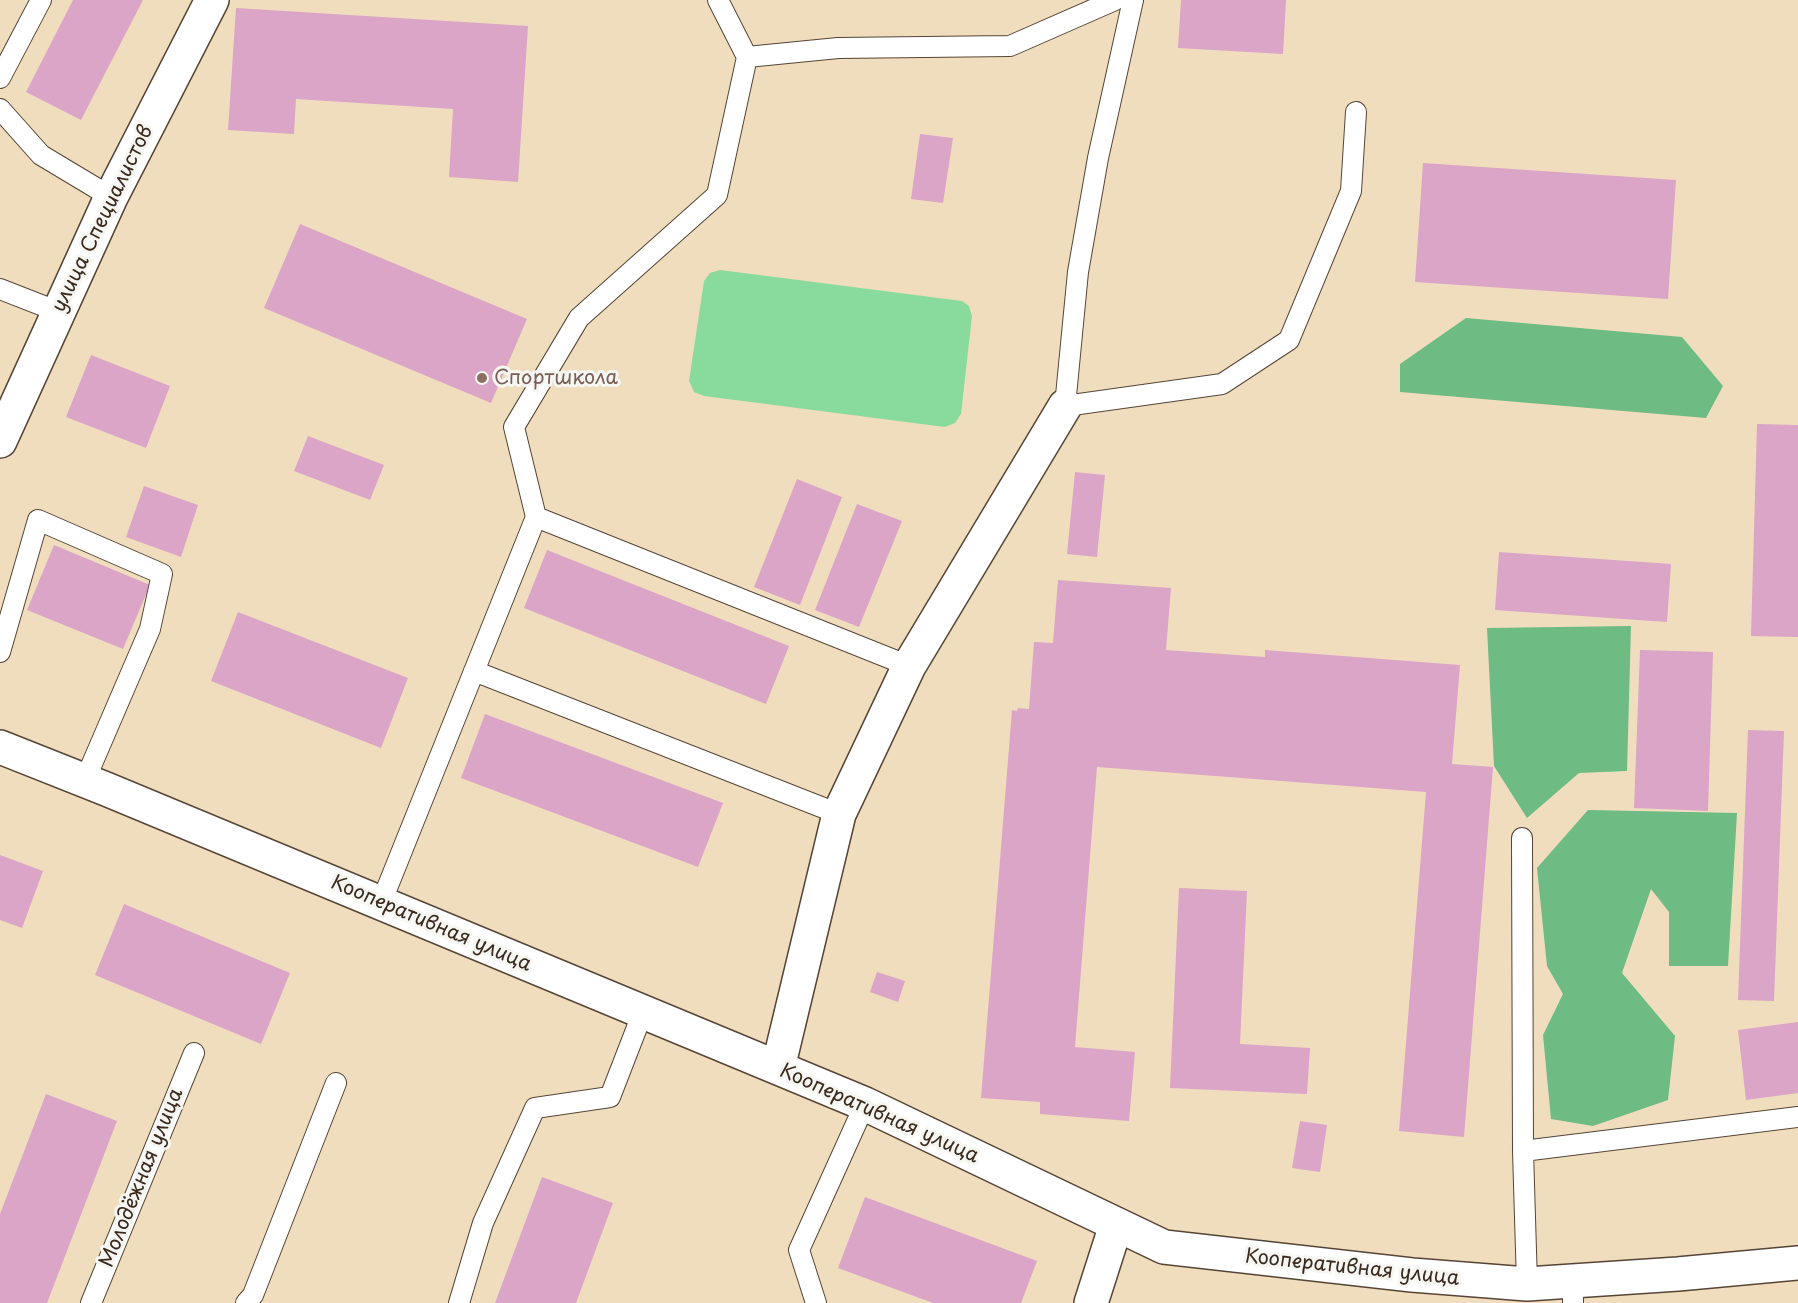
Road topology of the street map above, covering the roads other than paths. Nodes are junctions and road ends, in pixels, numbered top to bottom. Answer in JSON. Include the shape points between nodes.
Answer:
{"nodes":[{"id":1,"x":40,"y":0,"type":"edge"},
{"id":2,"x":212,"y":0,"type":"edge"},
{"id":3,"x":718,"y":0,"type":"edge"},
{"id":4,"x":1115,"y":0,"type":"edge"},
{"id":5,"x":1133,"y":0,"type":"edge"},
{"id":6,"x":747,"y":57,"type":"junction"},
{"id":7,"x":0,"y":78,"type":"edge"},
{"id":8,"x":0,"y":109,"type":"edge"},
{"id":9,"x":1356,"y":112,"type":"dead end"},
{"id":10,"x":111,"y":197,"type":"junction"},
{"id":11,"x":0,"y":289,"type":"edge"},
{"id":12,"x":59,"y":312,"type":"junction"},
{"id":13,"x":1065,"y":406,"type":"junction"},
{"id":14,"x":0,"y":441,"type":"edge"},
{"id":15,"x":536,"y":517,"type":"junction"},
{"id":16,"x":0,"y":652,"type":"edge"},
{"id":17,"x":909,"y":666,"type":"junction"},
{"id":18,"x":474,"y":670,"type":"junction"},
{"id":19,"x":0,"y":747,"type":"edge"},
{"id":20,"x":85,"y":780,"type":"junction"},
{"id":21,"x":839,"y":814,"type":"junction"},
{"id":22,"x":1522,"y":838,"type":"dead end"},
{"id":23,"x":381,"y":903,"type":"junction"},
{"id":24,"x":643,"y":1012,"type":"junction"},
{"id":25,"x":194,"y":1053,"type":"dead end"},
{"id":26,"x":778,"y":1068,"type":"junction"},
{"id":27,"x":336,"y":1083,"type":"dead end"},
{"id":28,"x":865,"y":1104,"type":"junction"},
{"id":29,"x":1798,"y":1117,"type":"edge"},
{"id":30,"x":1523,"y":1151,"type":"junction"},
{"id":31,"x":1116,"y":1225,"type":"junction"},
{"id":32,"x":1798,"y":1263,"type":"edge"},
{"id":33,"x":1527,"y":1284,"type":"junction"},
{"id":34,"x":1573,"y":1292,"type":"edge"},
{"id":35,"x":91,"y":1303,"type":"edge"},
{"id":36,"x":246,"y":1303,"type":"edge"},
{"id":37,"x":459,"y":1303,"type":"edge"},
{"id":38,"x":816,"y":1303,"type":"edge"},
{"id":39,"x":1091,"y":1303,"type":"edge"}],
"edges":[{"from":1,"to":7,"type":"lane"},
{"from":2,"to":10,"type":"street","name":"улица Специалистов"},
{"from":3,"to":6,"type":"lane"},
{"from":4,"to":6,"type":"lane","via":[[1010,46],[838,48]]},
{"from":5,"to":13,"type":"lane","via":[[1078,272]]},
{"from":6,"to":15,"type":"lane","via":[[717,195],[579,318],[514,427]]},
{"from":8,"to":10,"type":"lane","via":[[40,155]]},
{"from":9,"to":13,"type":"lane","via":[[1351,191],[1289,339],[1222,384]]},
{"from":10,"to":12,"type":"street","name":"улица Специалистов"},
{"from":11,"to":12,"type":"lane"},
{"from":12,"to":14,"type":"street","name":"улица Специалистов"},
{"from":13,"to":17,"type":"street"},
{"from":15,"to":17,"type":"lane"},
{"from":15,"to":18,"type":"lane"},
{"from":16,"to":20,"type":"lane","via":[[38,520],[162,574],[150,629]]},
{"from":17,"to":21,"type":"street"},
{"from":18,"to":21,"type":"lane"},
{"from":18,"to":23,"type":"lane"},
{"from":19,"to":20,"type":"street","name":"Кооперативная улица"},
{"from":20,"to":23,"type":"street","name":"Кооперативная улица"},
{"from":21,"to":26,"type":"street"},
{"from":22,"to":30,"type":"lane"},
{"from":23,"to":24,"type":"street","name":"Кооперативная улица"},
{"from":24,"to":26,"type":"street","name":"Кооперативная улица"},
{"from":24,"to":37,"type":"lane","via":[[610,1097],[535,1108],[483,1223]]},
{"from":25,"to":35,"type":"lane","name":"Молодёжная улица"},
{"from":26,"to":28,"type":"street","name":"Кооперативная улица"},
{"from":27,"to":36,"type":"lane","via":[[253,1294]]},
{"from":28,"to":31,"type":"street","name":"Кооперативная улица"},
{"from":28,"to":38,"type":"lane","via":[[799,1250]]},
{"from":29,"to":30,"type":"lane"},
{"from":30,"to":33,"type":"lane"},
{"from":31,"to":33,"type":"street","name":"Кооперативная улица","via":[[1164,1247]]},
{"from":31,"to":39,"type":"street"},
{"from":32,"to":34,"type":"street","name":"Кооперативная улица","via":[[1678,1274]]},
{"from":33,"to":34,"type":"street","name":"Кооперативная улица"}]}
